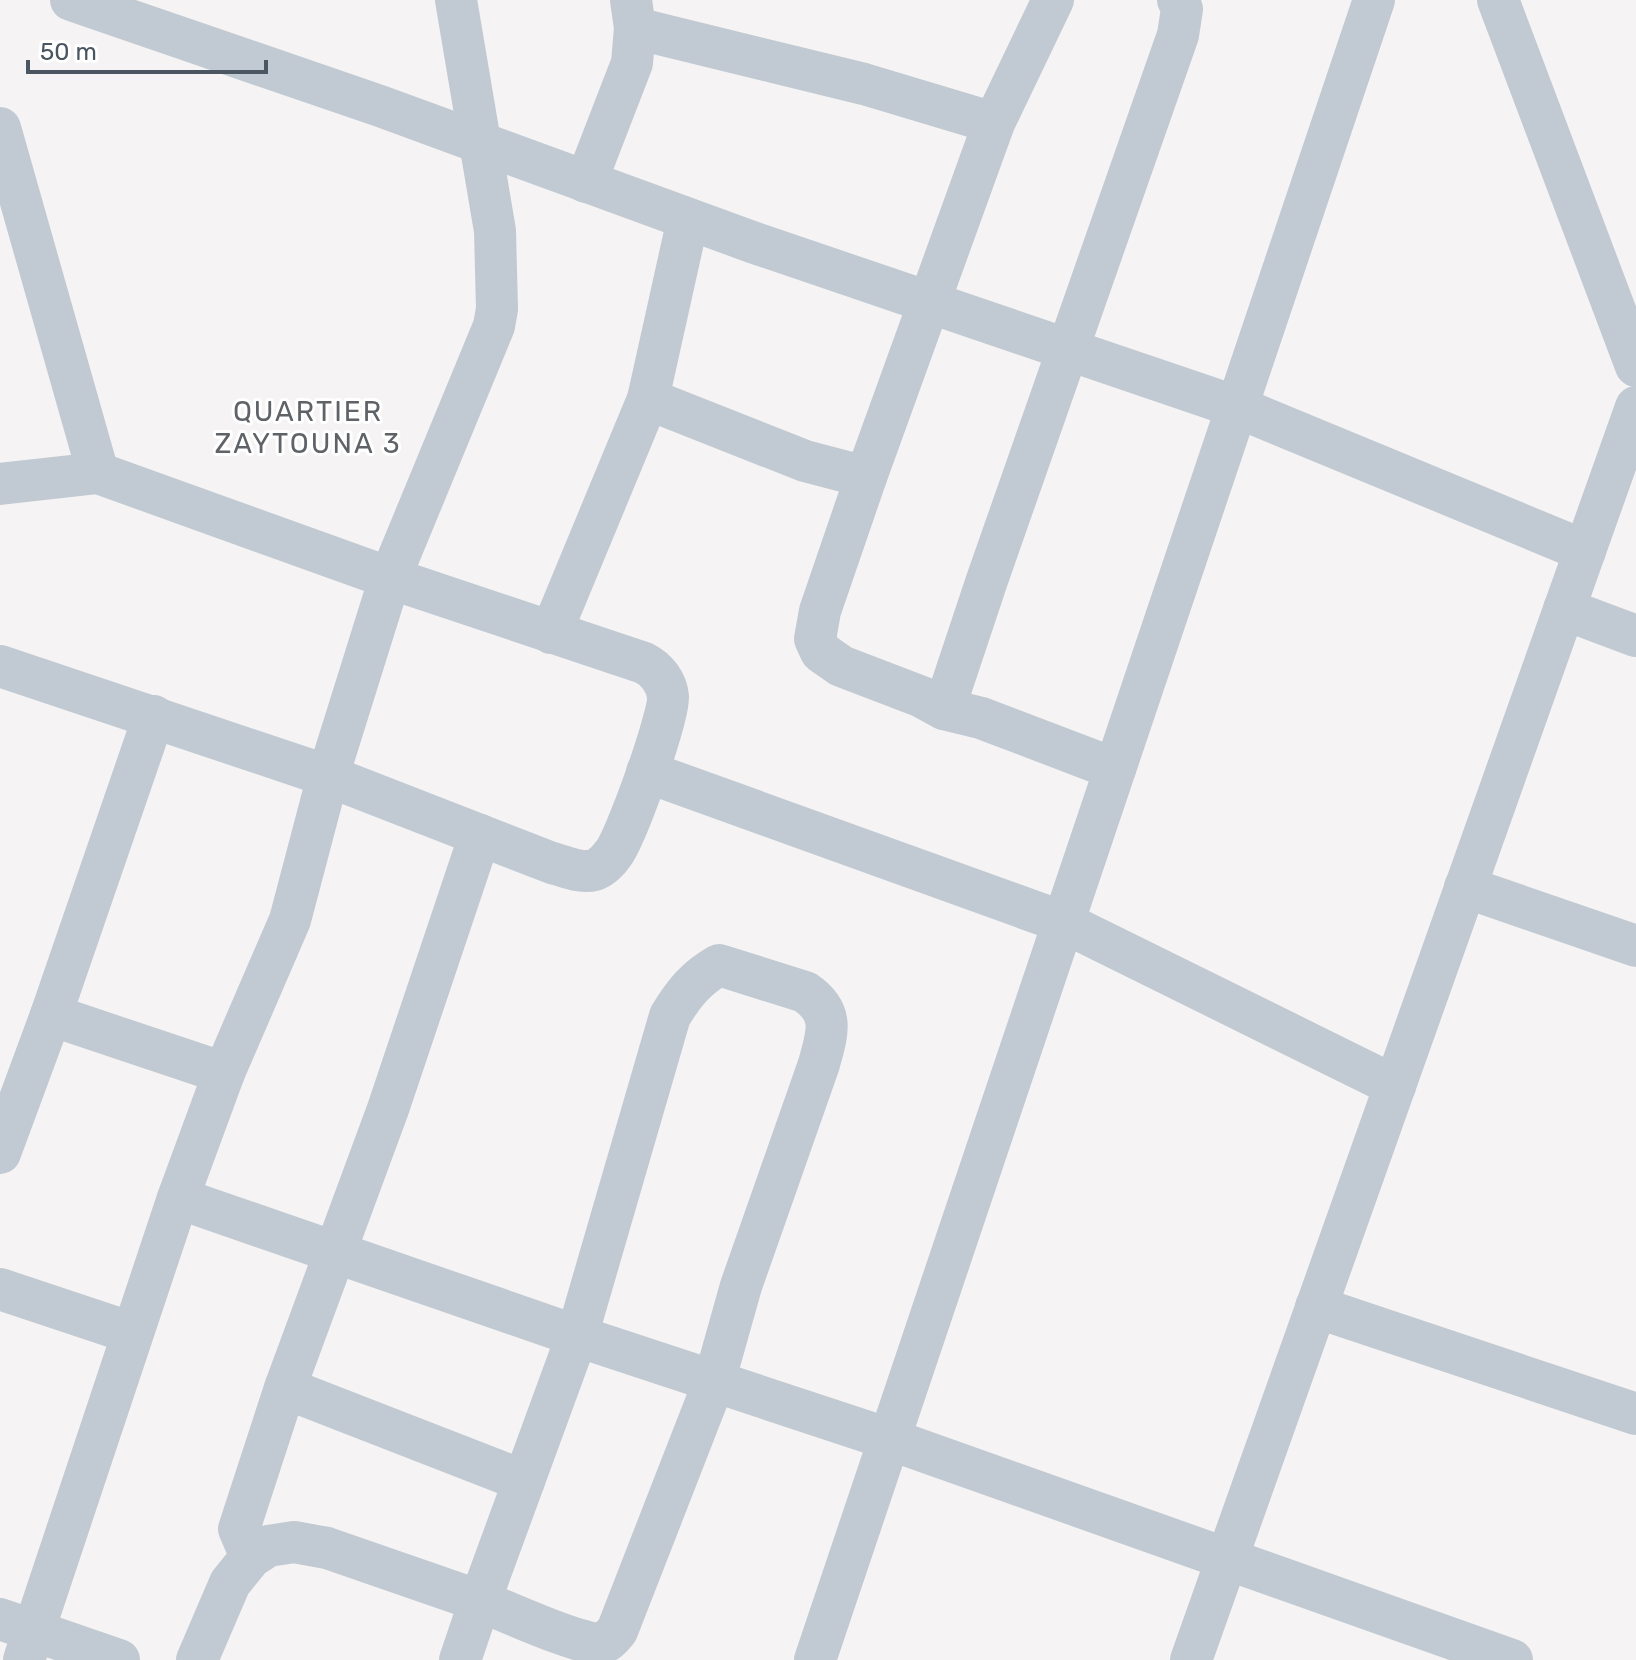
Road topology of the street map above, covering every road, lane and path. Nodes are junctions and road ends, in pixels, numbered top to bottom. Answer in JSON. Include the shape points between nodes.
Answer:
{"nodes":[{"id":1,"x":71,"y":0,"type":"edge"},
{"id":2,"x":456,"y":0,"type":"edge"},
{"id":3,"x":1053,"y":0,"type":"edge"},
{"id":4,"x":1178,"y":0,"type":"edge"},
{"id":5,"x":1374,"y":0,"type":"edge"},
{"id":6,"x":1498,"y":0,"type":"edge"},
{"id":7,"x":633,"y":14,"type":"edge"},
{"id":8,"x":994,"y":123,"type":"junction"},
{"id":9,"x":0,"y":128,"type":"edge"},
{"id":10,"x":480,"y":143,"type":"junction"},
{"id":11,"x":586,"y":182,"type":"junction"},
{"id":12,"x":688,"y":219,"type":"junction"},
{"id":13,"x":929,"y":302,"type":"junction"},
{"id":14,"x":1069,"y":350,"type":"junction"},
{"id":15,"x":1636,"y":366,"type":"edge"},
{"id":16,"x":648,"y":399,"type":"junction"},
{"id":17,"x":1237,"y":407,"type":"junction"},
{"id":18,"x":1636,"y":407,"type":"edge"},
{"id":19,"x":98,"y":473,"type":"junction"},
{"id":20,"x":866,"y":477,"type":"junction"},
{"id":21,"x":0,"y":484,"type":"edge"},
{"id":22,"x":1585,"y":551,"type":"junction"},
{"id":23,"x":390,"y":578,"type":"junction"},
{"id":24,"x":1564,"y":609,"type":"junction"},
{"id":25,"x":551,"y":633,"type":"junction"},
{"id":26,"x":1636,"y":636,"type":"edge"},
{"id":27,"x":0,"y":666,"type":"edge"},
{"id":28,"x":944,"y":709,"type":"junction"},
{"id":29,"x":154,"y":716,"type":"junction"},
{"id":30,"x":1115,"y":769,"type":"junction"},
{"id":31,"x":647,"y":772,"type":"junction"},
{"id":32,"x":328,"y":776,"type":"junction"},
{"id":33,"x":480,"y":835,"type":"junction"},
{"id":34,"x":1465,"y":887,"type":"junction"},
{"id":35,"x":1063,"y":922,"type":"junction"},
{"id":36,"x":1636,"y":946,"type":"edge"},
{"id":37,"x":51,"y":1015,"type":"junction"},
{"id":38,"x":224,"y":1073,"type":"junction"},
{"id":39,"x":1395,"y":1086,"type":"junction"},
{"id":40,"x":2,"y":1139,"type":"edge"},
{"id":41,"x":178,"y":1198,"type":"junction"},
{"id":42,"x":335,"y":1253,"type":"junction"},
{"id":43,"x":0,"y":1289,"type":"edge"},
{"id":44,"x":1316,"y":1307,"type":"junction"},
{"id":45,"x":132,"y":1333,"type":"junction"},
{"id":46,"x":577,"y":1336,"type":"junction"},
{"id":47,"x":714,"y":1382,"type":"junction"},
{"id":48,"x":285,"y":1388,"type":"junction"},
{"id":49,"x":1636,"y":1414,"type":"edge"},
{"id":50,"x":889,"y":1439,"type":"junction"},
{"id":51,"x":524,"y":1481,"type":"junction"},
{"id":52,"x":251,"y":1557,"type":"junction"},
{"id":53,"x":1227,"y":1558,"type":"junction"},
{"id":54,"x":480,"y":1601,"type":"junction"},
{"id":55,"x":19,"y":1637,"type":"edge"},
{"id":56,"x":119,"y":1660,"type":"edge"},
{"id":57,"x":197,"y":1660,"type":"edge"},
{"id":58,"x":460,"y":1660,"type":"edge"},
{"id":59,"x":815,"y":1660,"type":"edge"},
{"id":60,"x":1191,"y":1660,"type":"edge"},
{"id":61,"x":1512,"y":1660,"type":"edge"}],
"edges":[{"from":1,"to":10,"type":"street"},
{"from":2,"to":10,"type":"street"},
{"from":3,"to":8,"type":"street"},
{"from":4,"to":14,"type":"street","via":[[1178,35]]},
{"from":5,"to":17,"type":"street"},
{"from":6,"to":15,"type":"street"},
{"from":7,"to":8,"type":"street"},
{"from":7,"to":11,"type":"street","via":[[632,63]]},
{"from":8,"to":13,"type":"street"},
{"from":9,"to":19,"type":"street"},
{"from":10,"to":11,"type":"street"},
{"from":10,"to":23,"type":"street","via":[[495,231],[494,326]]},
{"from":11,"to":12,"type":"street"},
{"from":12,"to":13,"type":"street"},
{"from":12,"to":16,"type":"street"},
{"from":13,"to":14,"type":"street"},
{"from":13,"to":20,"type":"street"},
{"from":14,"to":17,"type":"street"},
{"from":14,"to":28,"type":"street"},
{"from":16,"to":20,"type":"street","via":[[805,461]]},
{"from":16,"to":25,"type":"street"},
{"from":17,"to":22,"type":"street"},
{"from":17,"to":30,"type":"street"},
{"from":18,"to":22,"type":"street"},
{"from":19,"to":21,"type":"street"},
{"from":19,"to":23,"type":"street"},
{"from":20,"to":28,"type":"street","via":[[815,639],[821,652],[841,666]]},
{"from":22,"to":24,"type":"street"},
{"from":23,"to":25,"type":"street"},
{"from":23,"to":32,"type":"street"},
{"from":24,"to":26,"type":"street"},
{"from":24,"to":34,"type":"street"},
{"from":25,"to":31,"type":"street","via":[[657,672],[668,698]]},
{"from":27,"to":29,"type":"street"},
{"from":28,"to":30,"type":"street"},
{"from":29,"to":32,"type":"street"},
{"from":29,"to":37,"type":"street"},
{"from":30,"to":35,"type":"street"},
{"from":31,"to":33,"type":"street","via":[[618,846],[592,871],[552,863]]},
{"from":31,"to":35,"type":"street"},
{"from":32,"to":33,"type":"street"},
{"from":32,"to":38,"type":"street","via":[[290,920]]},
{"from":33,"to":42,"type":"street"},
{"from":34,"to":36,"type":"street"},
{"from":34,"to":39,"type":"street"},
{"from":35,"to":39,"type":"street"},
{"from":35,"to":50,"type":"street"},
{"from":37,"to":38,"type":"street"},
{"from":37,"to":40,"type":"street"},
{"from":38,"to":41,"type":"street"},
{"from":39,"to":44,"type":"street"},
{"from":41,"to":42,"type":"street"},
{"from":41,"to":45,"type":"street"},
{"from":42,"to":46,"type":"street"},
{"from":42,"to":48,"type":"street"},
{"from":43,"to":45,"type":"street"},
{"from":44,"to":49,"type":"street"},
{"from":44,"to":53,"type":"street"},
{"from":45,"to":55,"type":"street"},
{"from":46,"to":47,"type":"street"},
{"from":46,"to":47,"type":"street","via":[[670,1016],[685,992],[719,965],[805,992],[826,1015],[825,1040]]},
{"from":46,"to":51,"type":"street"},
{"from":47,"to":50,"type":"street"},
{"from":47,"to":54,"type":"street","via":[[617,1631],[609,1640],[581,1641]]},
{"from":48,"to":51,"type":"street"},
{"from":48,"to":52,"type":"street","via":[[239,1529]]},
{"from":50,"to":53,"type":"street"},
{"from":50,"to":59,"type":"street"},
{"from":51,"to":54,"type":"street"},
{"from":52,"to":54,"type":"street","via":[[268,1546],[294,1542],[327,1548]]},
{"from":52,"to":57,"type":"street","via":[[230,1583]]},
{"from":53,"to":60,"type":"street"},
{"from":53,"to":61,"type":"street"},
{"from":54,"to":58,"type":"street"},
{"from":55,"to":56,"type":"street"}]}
